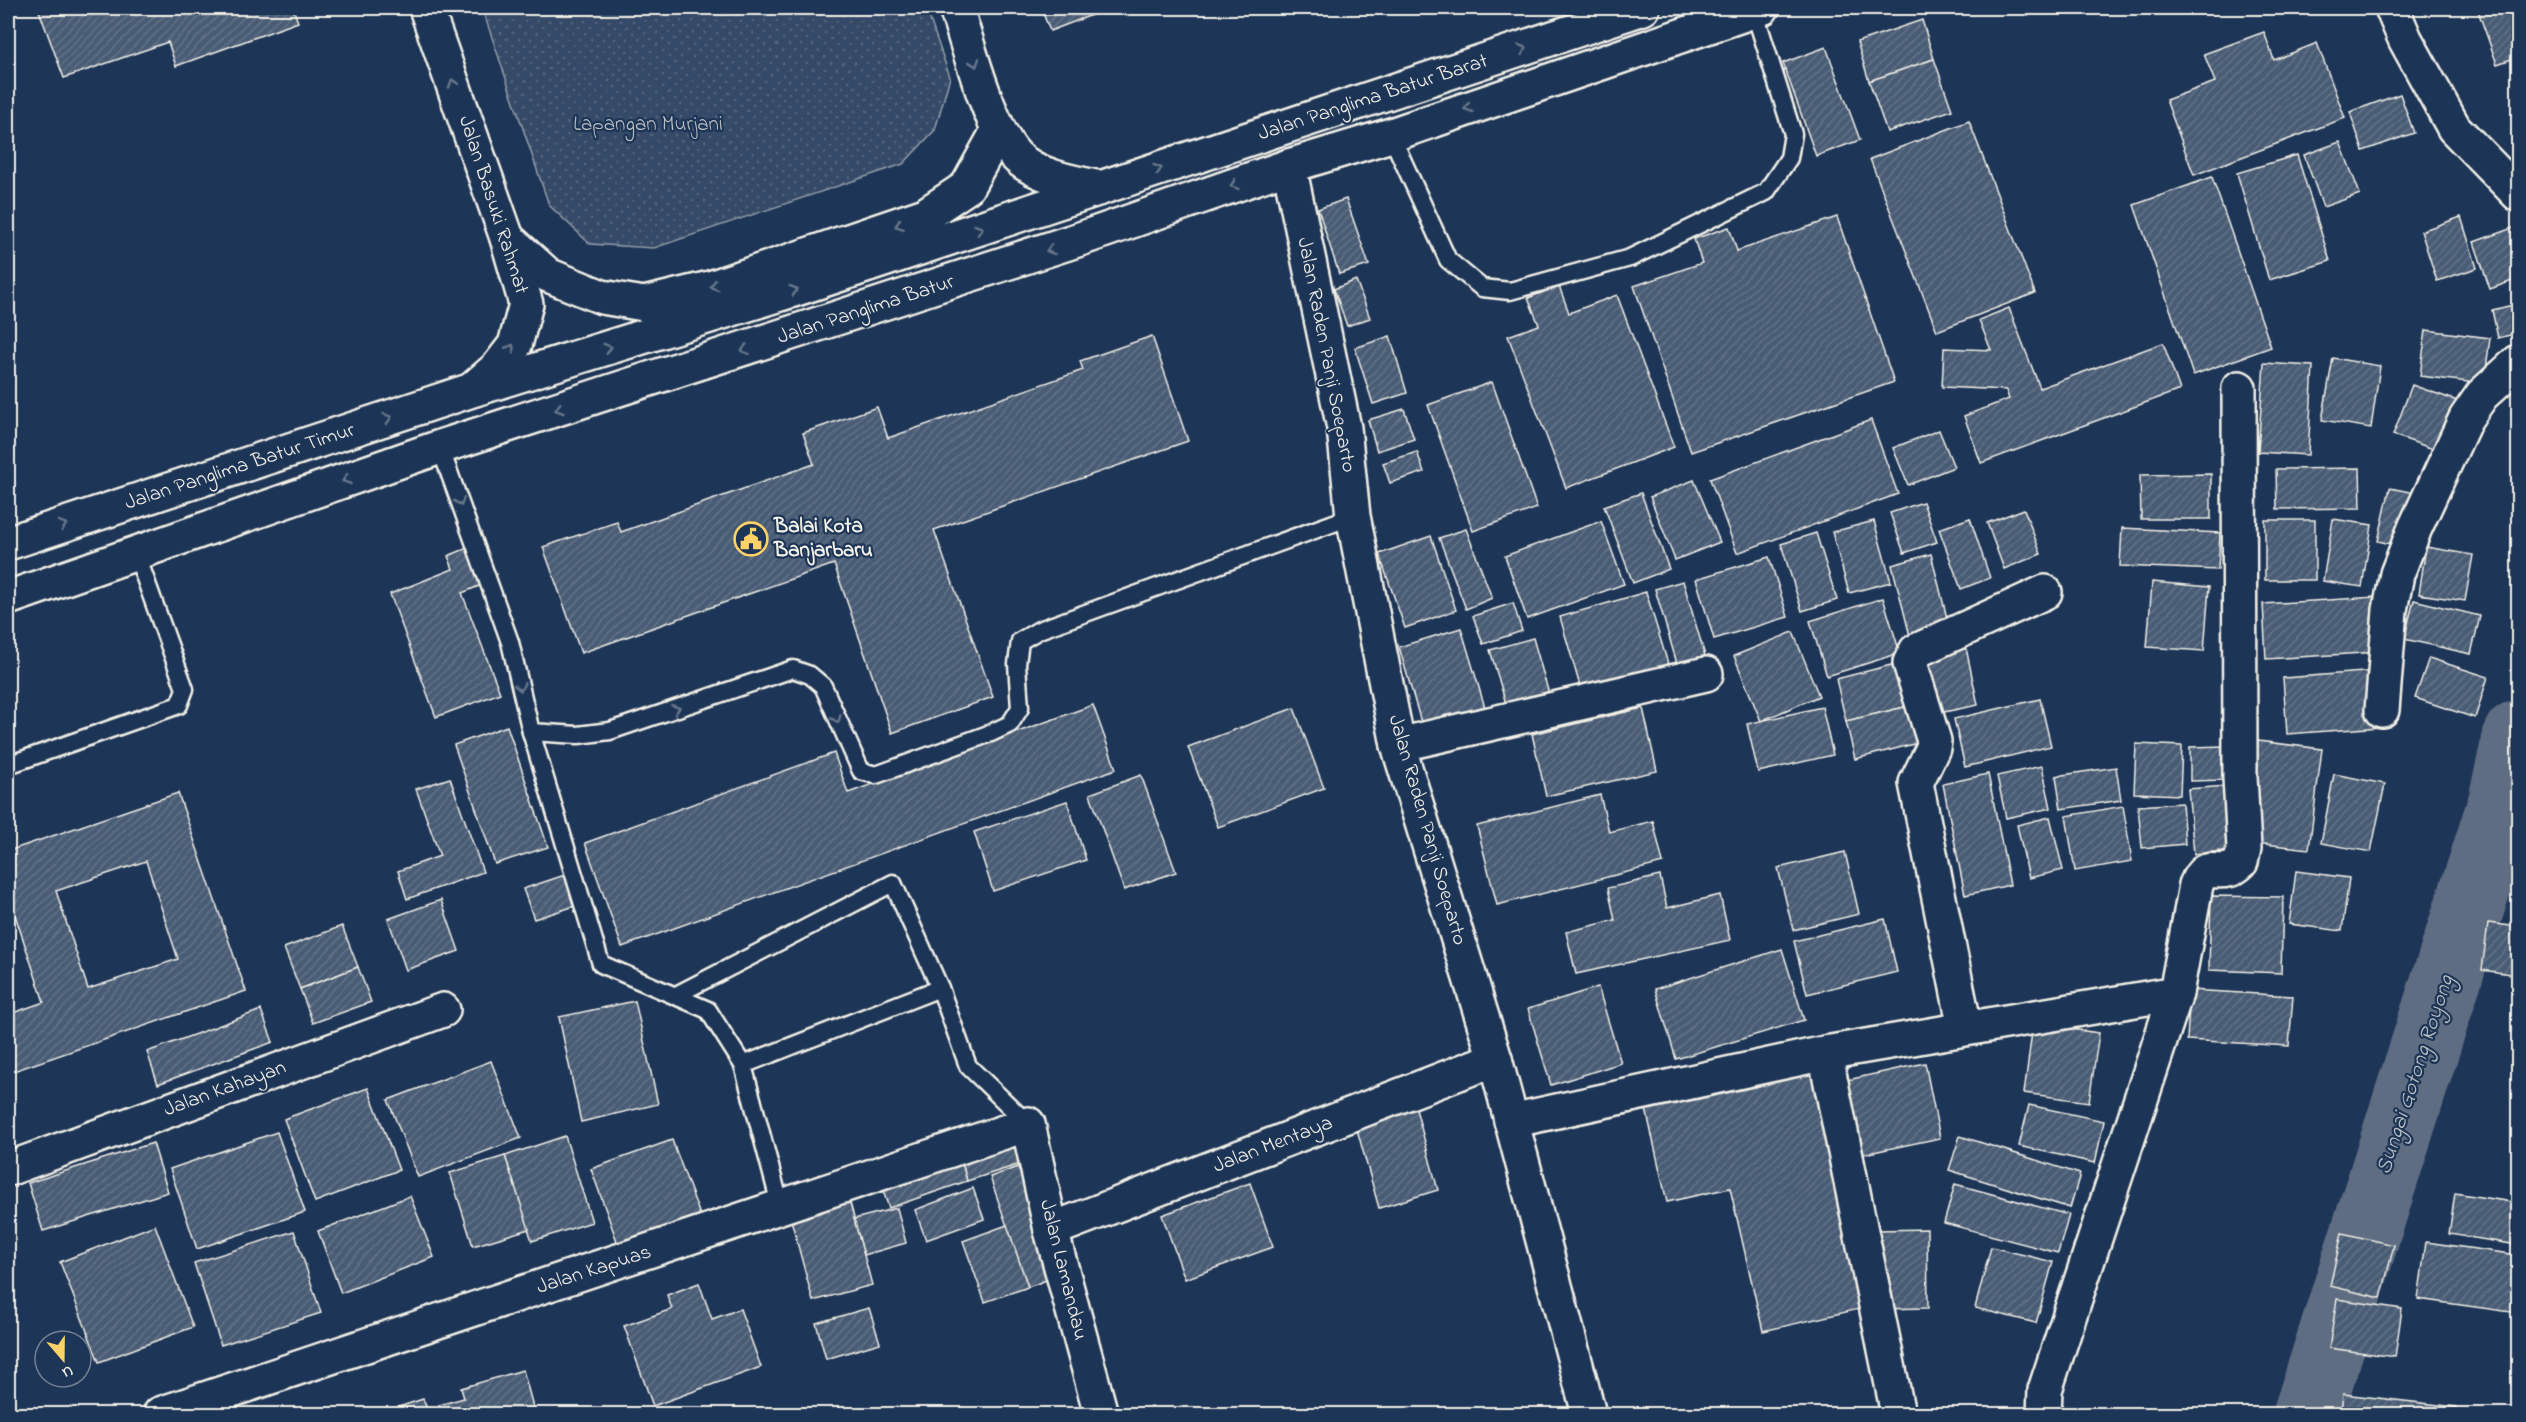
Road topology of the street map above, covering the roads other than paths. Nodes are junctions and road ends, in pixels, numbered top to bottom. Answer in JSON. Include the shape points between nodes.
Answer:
{"nodes":[{"id":1,"x":426,"y":8,"type":"edge"},
{"id":2,"x":956,"y":8,"type":"edge"},
{"id":3,"x":1643,"y":8,"type":"edge"},
{"id":4,"x":1650,"y":8,"type":"edge"},
{"id":5,"x":2392,"y":8,"type":"edge"},
{"id":6,"x":1758,"y":9,"type":"edge"},
{"id":7,"x":1606,"y":21,"type":"junction"},
{"id":8,"x":1662,"y":42,"type":"junction"},
{"id":9,"x":1619,"y":56,"type":"junction"},
{"id":10,"x":998,"y":131,"type":"junction"},
{"id":11,"x":1391,"y":135,"type":"junction"},
{"id":12,"x":1289,"y":166,"type":"junction"},
{"id":13,"x":1103,"y":188,"type":"junction"},
{"id":14,"x":2518,"y":194,"type":"edge"},
{"id":15,"x":507,"y":238,"type":"junction"},
{"id":16,"x":2518,"y":362,"type":"edge"},
{"id":17,"x":2240,"y":388,"type":"dead end"},
{"id":18,"x":472,"y":390,"type":"junction"},
{"id":19,"x":440,"y":447,"type":"junction"},
{"id":20,"x":1353,"y":516,"type":"junction"},
{"id":21,"x":8,"y":543,"type":"edge"},
{"id":22,"x":136,"y":553,"type":"junction"},
{"id":23,"x":2045,"y":592,"type":"dead end"},
{"id":24,"x":8,"y":598,"type":"edge"},
{"id":25,"x":1706,"y":674,"type":"dead end"},
{"id":26,"x":2382,"y":710,"type":"dead end"},
{"id":27,"x":531,"y":732,"type":"junction"},
{"id":28,"x":1398,"y":745,"type":"junction"},
{"id":29,"x":8,"y":765,"type":"edge"},
{"id":30,"x":940,"y":988,"type":"junction"},
{"id":31,"x":2175,"y":993,"type":"junction"},
{"id":32,"x":678,"y":994,"type":"junction"},
{"id":33,"x":442,"y":1010,"type":"dead end"},
{"id":34,"x":1965,"y":1028,"type":"junction"},
{"id":35,"x":1825,"y":1053,"type":"junction"},
{"id":36,"x":1495,"y":1059,"type":"junction"},
{"id":37,"x":743,"y":1065,"type":"junction"},
{"id":38,"x":1511,"y":1121,"type":"junction"},
{"id":39,"x":1028,"y":1124,"type":"junction"},
{"id":40,"x":8,"y":1169,"type":"edge"},
{"id":41,"x":781,"y":1208,"type":"junction"},
{"id":42,"x":1051,"y":1230,"type":"junction"},
{"id":43,"x":160,"y":1414,"type":"edge"},
{"id":44,"x":1101,"y":1414,"type":"edge"},
{"id":45,"x":1588,"y":1414,"type":"edge"},
{"id":46,"x":1898,"y":1414,"type":"edge"},
{"id":47,"x":2044,"y":1414,"type":"edge"}],
"edges":[{"from":15,"to":1,"type":"street","name":"Jalan Basuki Rahmat","one_way":true},
{"from":2,"to":10,"type":"street","one_way":true},
{"from":3,"to":7,"type":"street","name":"Jalan Panglima Batur Barat"},
{"from":4,"to":8,"type":"street"},
{"from":5,"to":14,"type":"street","via":[[2454,128]]},
{"from":6,"to":8,"type":"street","name":"Jalan Panglima Batur Barat"},
{"from":6,"to":11,"type":"lane","via":[[1793,134],[1789,158],[1766,192],[1630,258],[1510,291],[1482,288],[1448,260]]},
{"from":7,"to":9,"type":"street"},
{"from":13,"to":7,"type":"street","name":"Jalan Panglima Batur Barat","one_way":true},
{"from":8,"to":9,"type":"street","name":"Jalan Panglima Batur Barat"},
{"from":9,"to":11,"type":"street","name":"Jalan Panglima Batur Barat","one_way":true},
{"from":10,"to":13,"type":"street","via":[[1017,157],[1061,181]]},
{"from":10,"to":15,"type":"street","one_way":true,"via":[[967,188],[925,215],[710,288],[644,304],[602,297],[548,275]]},
{"from":11,"to":12,"type":"street","name":"Jalan Panglima Batur Barat"},
{"from":12,"to":19,"type":"street","name":"Jalan Panglima Batur","one_way":true,"via":[[1004,265]]},
{"from":12,"to":20,"type":"street","name":"Jalan Raden Panji Soeparto","via":[[1344,428]]},
{"from":18,"to":13,"type":"street","name":"Jalan Panglima Batur","one_way":true},
{"from":18,"to":15,"type":"street","name":"Jalan Basuki Rahmat","one_way":true,"via":[[515,345],[526,304]]},
{"from":16,"to":26,"type":"street","via":[[2482,395],[2466,418],[2397,574],[2390,610]]},
{"from":17,"to":31,"type":"street","via":[[2240,765],[2244,848],[2241,862],[2229,870],[2200,874]]},
{"from":21,"to":18,"type":"street","name":"Jalan Panglima Batur Timur","one_way":true},
{"from":19,"to":22,"type":"street","name":"Jalan Panglima Batur Timur","one_way":true},
{"from":19,"to":27,"type":"lane","one_way":true,"via":[[510,642]]},
{"from":27,"to":20,"type":"lane","one_way":true,"via":[[578,735],[610,731],[793,669],[824,686],[861,771],[876,776],[1010,724],[1020,708],[1020,641],[1029,636]]},
{"from":20,"to":28,"type":"street","name":"Jalan Raden Panji Soeparto"},
{"from":22,"to":24,"type":"street","name":"Jalan Panglima Batur Timur"},
{"from":22,"to":29,"type":"lane","via":[[185,689],[179,705]]},
{"from":23,"to":34,"type":"street","via":[[1916,651],[1910,663],[1934,741],[1916,783]]},
{"from":25,"to":28,"type":"street"},
{"from":27,"to":32,"type":"lane","via":[[601,964]]},
{"from":28,"to":36,"type":"street","name":"Jalan Raden Panji Soeparto"},
{"from":30,"to":32,"type":"lane","via":[[893,883]]},
{"from":30,"to":37,"type":"lane"},
{"from":30,"to":39,"type":"lane","via":[[968,1066]]},
{"from":31,"to":34,"type":"street"},
{"from":31,"to":47,"type":"street","via":[[2045,1390]]},
{"from":32,"to":37,"type":"lane","via":[[708,1010]]},
{"from":33,"to":40,"type":"street","name":"Jalan Kahayan"},
{"from":34,"to":35,"type":"street"},
{"from":35,"to":38,"type":"street"},
{"from":35,"to":46,"type":"street"},
{"from":36,"to":38,"type":"street","name":"Jalan Raden Panji Soeparto"},
{"from":36,"to":42,"type":"street","name":"Jalan Mentaya"},
{"from":37,"to":41,"type":"lane"},
{"from":38,"to":45,"type":"street","name":"Jalan Raden Panji Soeparto"},
{"from":39,"to":41,"type":"street","name":"Jalan Kapuas"},
{"from":39,"to":42,"type":"street","name":"Jalan Lamandau"},
{"from":41,"to":43,"type":"street","name":"Jalan Kapuas"},
{"from":42,"to":44,"type":"street","name":"Jalan Lamandau"}]}
